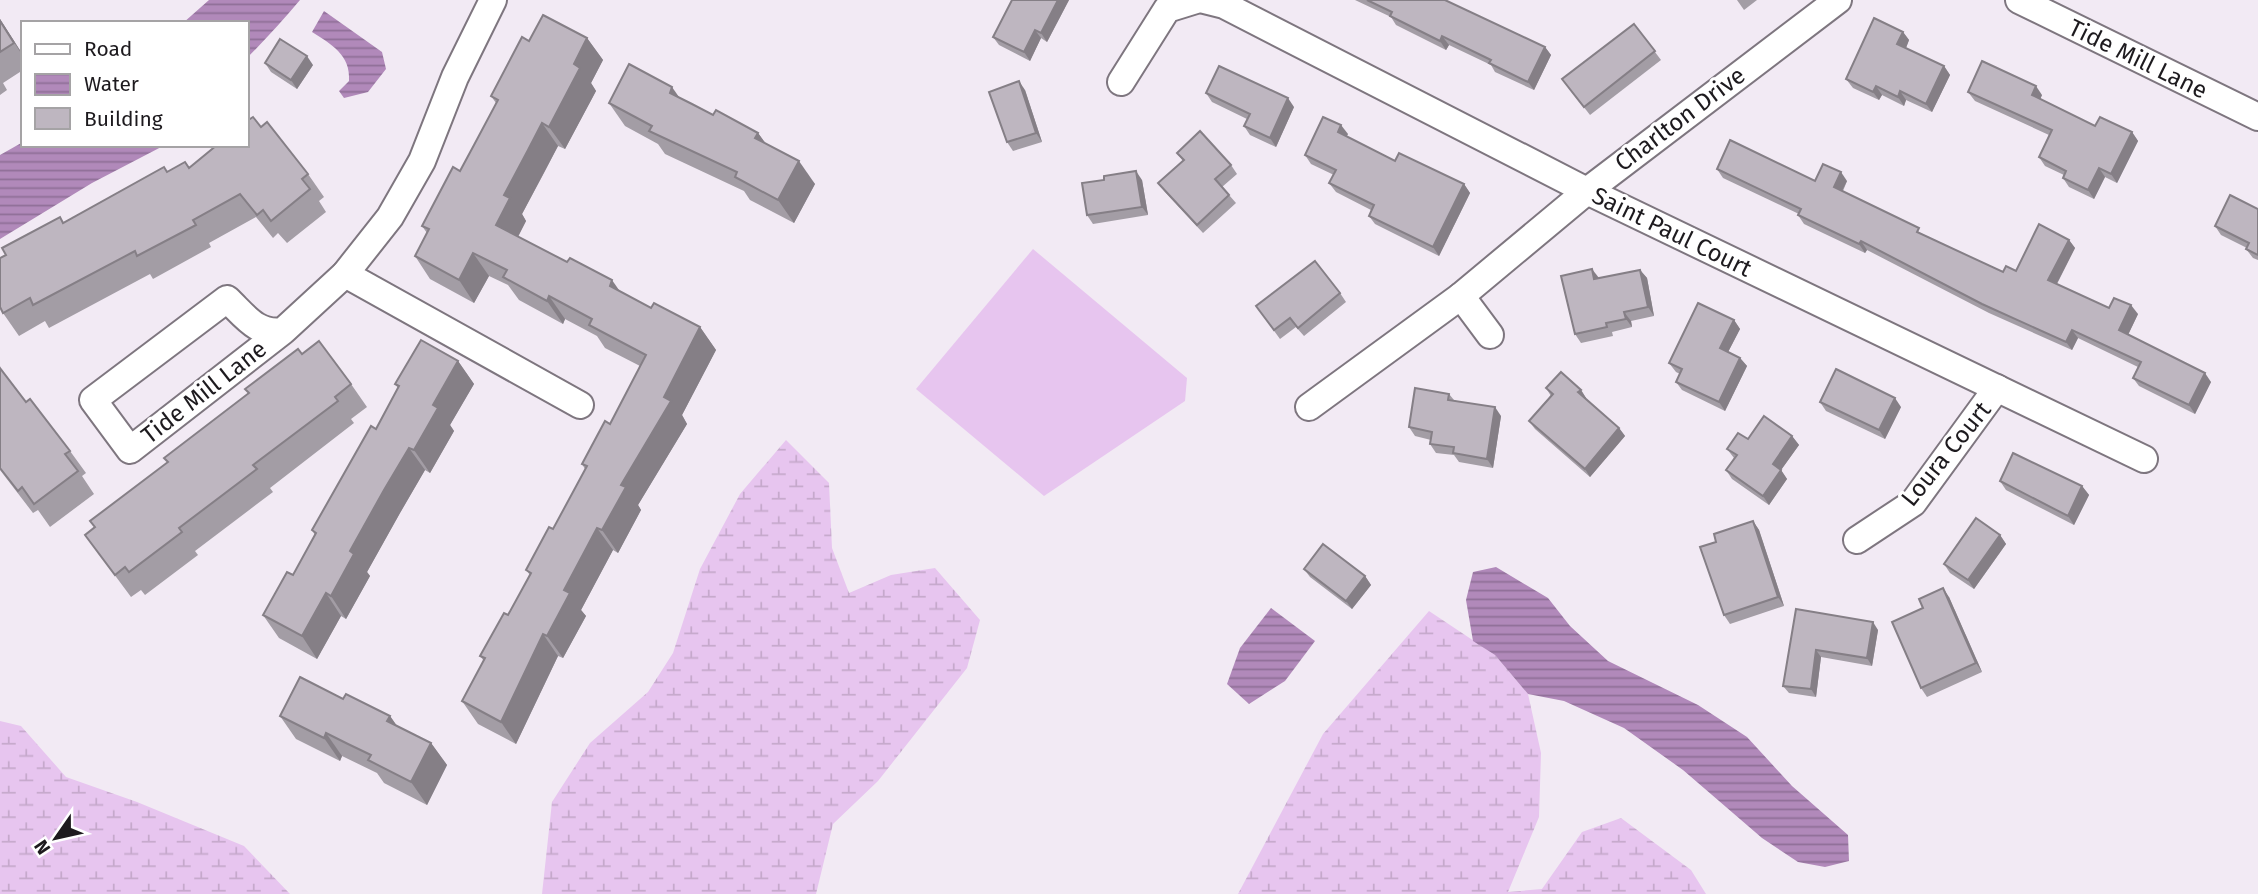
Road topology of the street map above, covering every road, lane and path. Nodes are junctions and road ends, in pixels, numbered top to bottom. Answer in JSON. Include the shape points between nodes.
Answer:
{"nodes":[{"id":1,"x":493,"y":0,"type":"edge"},
{"id":2,"x":1196,"y":0,"type":"edge"},
{"id":3,"x":1204,"y":0,"type":"edge"},
{"id":4,"x":1838,"y":0,"type":"edge"},
{"id":5,"x":2019,"y":0,"type":"edge"},
{"id":6,"x":1121,"y":82,"type":"dead end"},
{"id":7,"x":2258,"y":117,"type":"edge"},
{"id":8,"x":1587,"y":191,"type":"junction"},
{"id":9,"x":345,"y":274,"type":"junction"},
{"id":10,"x":1461,"y":296,"type":"junction"},
{"id":11,"x":283,"y":331,"type":"junction"},
{"id":12,"x":1490,"y":335,"type":"dead end"},
{"id":13,"x":1997,"y":388,"type":"junction"},
{"id":14,"x":580,"y":405,"type":"dead end"},
{"id":15,"x":1309,"y":407,"type":"dead end"},
{"id":16,"x":2144,"y":459,"type":"dead end"},
{"id":17,"x":1857,"y":540,"type":"dead end"}],
"edges":[{"from":1,"to":9,"type":"street","name":"Tide Mill Lane","via":[[455,77],[422,161],[390,217]]},
{"from":2,"to":6,"type":"street","via":[[1167,9]]},
{"from":3,"to":8,"type":"street","name":"Saint Paul Court","via":[[1224,5]]},
{"from":4,"to":8,"type":"street","name":"Charlton Drive"},
{"from":5,"to":7,"type":"street","name":"Tide Mill Lane"},
{"from":8,"to":10,"type":"street","name":"Charlton Drive"},
{"from":8,"to":13,"type":"street","name":"Saint Paul Court"},
{"from":9,"to":11,"type":"street","name":"Tide Mill Lane"},
{"from":9,"to":14,"type":"street"},
{"from":10,"to":12,"type":"street"},
{"from":10,"to":15,"type":"street","name":"Charlton Drive"},
{"from":11,"to":11,"type":"street","name":"Tide Mill Lane","via":[[258,329],[227,299],[93,400],[130,450]]},
{"from":13,"to":16,"type":"street","name":"Saint Paul Court"},
{"from":13,"to":17,"type":"street","name":"Loura Court","via":[[1913,503]]}]}
